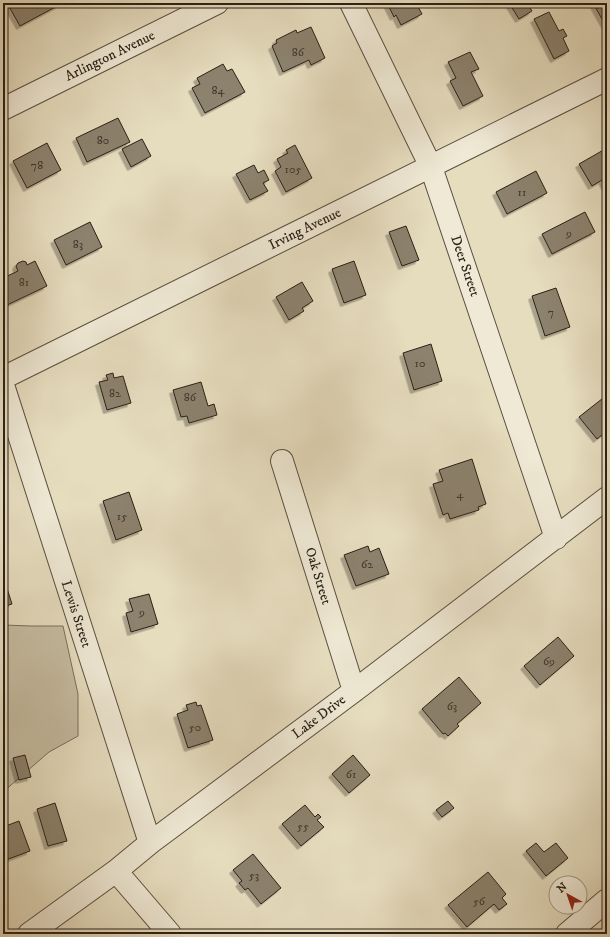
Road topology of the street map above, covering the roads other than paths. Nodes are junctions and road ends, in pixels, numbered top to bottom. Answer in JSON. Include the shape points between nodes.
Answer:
{"nodes":[{"id":1,"x":217,"y":3,"type":"edge"},
{"id":2,"x":351,"y":3,"type":"edge"},
{"id":3,"x":607,"y":79,"type":"edge"},
{"id":4,"x":3,"y":108,"type":"edge"},
{"id":5,"x":431,"y":167,"type":"junction"},
{"id":6,"x":3,"y":378,"type":"edge"},
{"id":7,"x":3,"y":385,"type":"edge"},
{"id":8,"x":282,"y":461,"type":"dead end"},
{"id":9,"x":607,"y":498,"type":"edge"},
{"id":10,"x":556,"y":538,"type":"junction"},
{"id":11,"x":354,"y":691,"type":"junction"},
{"id":12,"x":150,"y":843,"type":"junction"},
{"id":13,"x":116,"y":871,"type":"junction"},
{"id":14,"x":607,"y":900,"type":"edge"},
{"id":15,"x":29,"y":934,"type":"edge"},
{"id":16,"x":170,"y":934,"type":"edge"},
{"id":17,"x":568,"y":934,"type":"edge"}],
"edges":[{"from":1,"to":4,"type":"street","name":"Arlington Avenue"},
{"from":2,"to":5,"type":"street","name":"Deer Street"},
{"from":3,"to":5,"type":"street","name":"Irving Avenue"},
{"from":5,"to":6,"type":"street","name":"Irving Avenue"},
{"from":5,"to":10,"type":"street","name":"Deer Street"},
{"from":7,"to":12,"type":"street","name":"Lewis Street"},
{"from":8,"to":11,"type":"street","name":"Oak Street"},
{"from":9,"to":10,"type":"street","name":"Lake Drive"},
{"from":10,"to":11,"type":"street","name":"Lake Drive"},
{"from":11,"to":12,"type":"street","name":"Lake Drive"},
{"from":12,"to":13,"type":"street","name":"Lake Drive"},
{"from":13,"to":15,"type":"street","name":"Lake Drive"},
{"from":13,"to":16,"type":"street"},
{"from":14,"to":17,"type":"street"}]}
